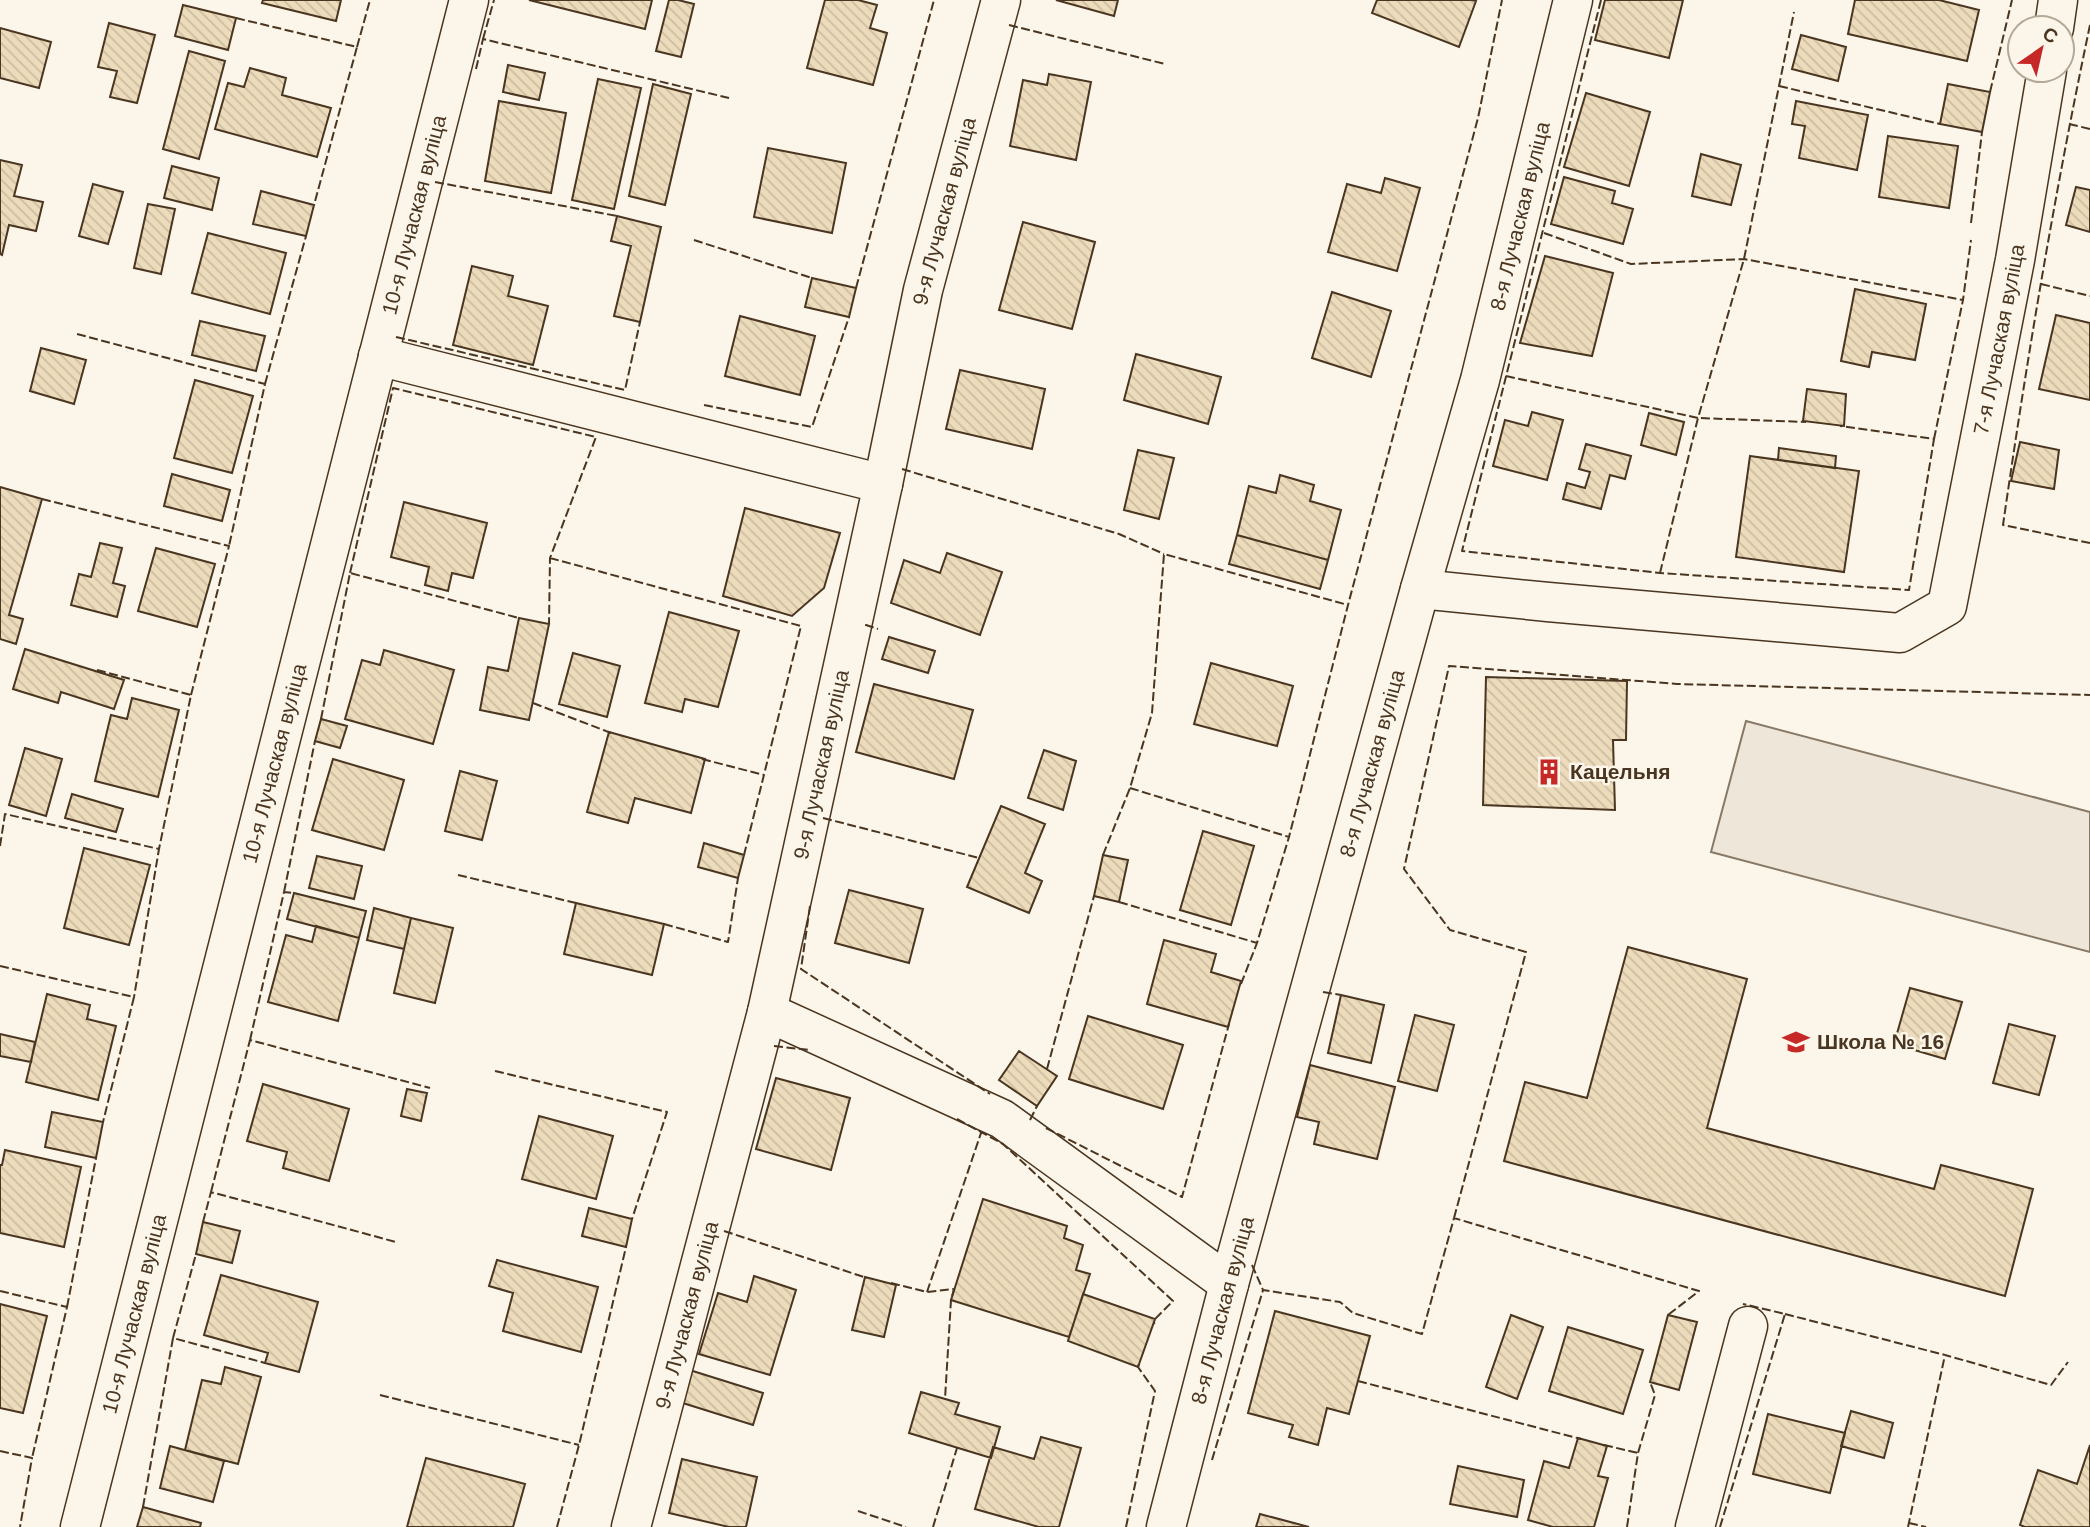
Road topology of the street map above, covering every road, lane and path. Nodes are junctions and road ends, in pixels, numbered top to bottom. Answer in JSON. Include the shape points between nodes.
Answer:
{"nodes":[{"id":1,"x":468,"y":0,"type":"edge"},
{"id":2,"x":1001,"y":0,"type":"edge"},
{"id":3,"x":1573,"y":0,"type":"edge"},
{"id":4,"x":2045,"y":84,"type":"edge"},
{"id":5,"x":378,"y":356,"type":"junction"},
{"id":6,"x":883,"y":484,"type":"junction"},
{"id":7,"x":1420,"y":589,"type":"junction"},
{"id":8,"x":767,"y":1012,"type":"junction"},
{"id":9,"x":1230,"y":1284,"type":"junction"},
{"id":10,"x":1748,"y":1326,"type":"dead end"},
{"id":11,"x":80,"y":1527,"type":"edge"},
{"id":12,"x":631,"y":1527,"type":"edge"},
{"id":13,"x":1166,"y":1527,"type":"edge"},
{"id":14,"x":1695,"y":1527,"type":"edge"}],
"edges":[{"from":1,"to":5,"type":"street","name":"10-я Лучаская вуліца"},
{"from":2,"to":6,"type":"street","name":"9-я Лучаская вуліца","via":[[923,290]]},
{"from":3,"to":7,"type":"street","name":"8-я Лучаская вуліца","via":[[1480,380]]},
{"from":4,"to":7,"type":"street","name":"7-я Лучаская вуліца","via":[[1947,606],[1900,633]]},
{"from":5,"to":6,"type":"street"},
{"from":5,"to":11,"type":"street","name":"10-я Лучаская вуліца"},
{"from":6,"to":8,"type":"street","name":"9-я Лучаская вуліца"},
{"from":7,"to":9,"type":"street","name":"8-я Лучаская вуліца"},
{"from":8,"to":9,"type":"street","via":[[1002,1119]]},
{"from":8,"to":12,"type":"street","name":"9-я Лучаская вуліца"},
{"from":9,"to":13,"type":"street","name":"8-я Лучаская вуліца"},
{"from":10,"to":14,"type":"street"}]}
